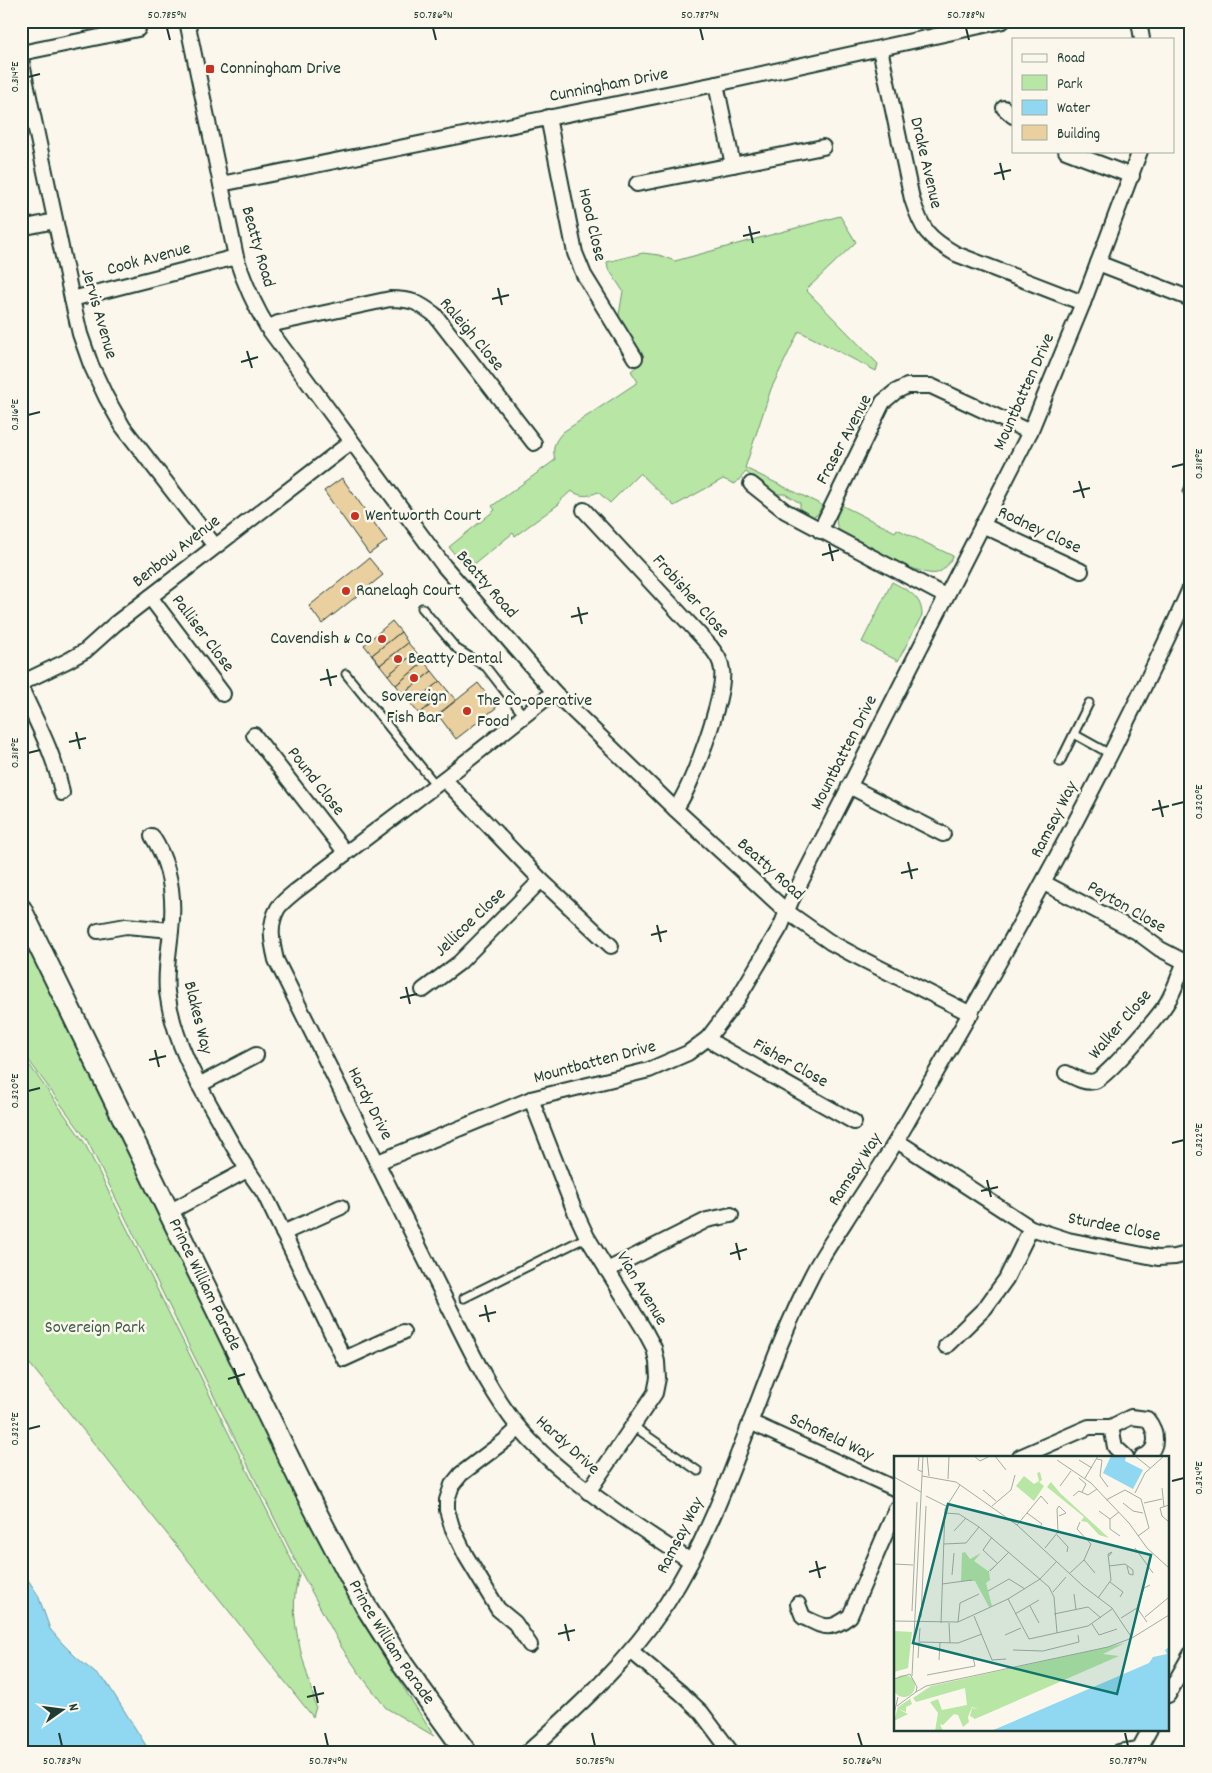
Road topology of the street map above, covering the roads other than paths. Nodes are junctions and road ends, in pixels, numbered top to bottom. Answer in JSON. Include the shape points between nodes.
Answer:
{"nodes":[{"id":1,"x":187,"y":21,"type":"edge"},
{"id":2,"x":1003,"y":21,"type":"edge"},
{"id":3,"x":1139,"y":21,"type":"edge"},
{"id":4,"x":138,"y":29,"type":"dead end"},
{"id":5,"x":1142,"y":38,"type":"edge"},
{"id":6,"x":880,"y":49,"type":"junction"},
{"id":7,"x":21,"y":53,"type":"edge"},
{"id":8,"x":21,"y":58,"type":"edge"},
{"id":9,"x":716,"y":84,"type":"junction"},
{"id":10,"x":548,"y":117,"type":"junction"},
{"id":11,"x":823,"y":146,"type":"dead end"},
{"id":12,"x":1069,"y":152,"type":"edge"},
{"id":13,"x":1140,"y":152,"type":"edge"},
{"id":14,"x":733,"y":165,"type":"junction"},
{"id":15,"x":1132,"y":176,"type":"junction"},
{"id":16,"x":221,"y":184,"type":"junction"},
{"id":17,"x":637,"y":184,"type":"dead end"},
{"id":18,"x":55,"y":221,"type":"junction"},
{"id":19,"x":21,"y":228,"type":"edge"},
{"id":20,"x":236,"y":257,"type":"junction"},
{"id":21,"x":1098,"y":263,"type":"junction"},
{"id":22,"x":72,"y":299,"type":"junction"},
{"id":23,"x":1191,"y":299,"type":"edge"},
{"id":24,"x":1083,"y":303,"type":"junction"},
{"id":25,"x":268,"y":328,"type":"junction"},
{"id":26,"x":635,"y":358,"type":"dead end"},
{"id":27,"x":1030,"y":432,"type":"junction"},
{"id":28,"x":351,"y":442,"type":"junction"},
{"id":29,"x":534,"y":443,"type":"dead end"},
{"id":30,"x":750,"y":484,"type":"dead end"},
{"id":31,"x":1191,"y":484,"type":"edge"},
{"id":32,"x":1188,"y":492,"type":"dead end"},
{"id":33,"x":584,"y":510,"type":"dead end"},
{"id":34,"x":982,"y":526,"type":"junction"},
{"id":35,"x":820,"y":531,"type":"junction"},
{"id":36,"x":215,"y":546,"type":"junction"},
{"id":37,"x":1080,"y":571,"type":"dead end"},
{"id":38,"x":1191,"y":586,"type":"edge"},
{"id":39,"x":946,"y":596,"type":"junction"},
{"id":40,"x":150,"y":597,"type":"junction"},
{"id":41,"x":422,"y":608,"type":"dead end"},
{"id":42,"x":1185,"y":613,"type":"edge"},
{"id":43,"x":346,"y":674,"type":"dead end"},
{"id":44,"x":21,"y":683,"type":"edge"},
{"id":45,"x":21,"y":688,"type":"edge"},
{"id":46,"x":554,"y":692,"type":"junction"},
{"id":47,"x":223,"y":694,"type":"dead end"},
{"id":48,"x":1089,"y":703,"type":"dead end"},
{"id":49,"x":524,"y":716,"type":"junction"},
{"id":50,"x":1074,"y":734,"type":"junction"},
{"id":51,"x":254,"y":735,"type":"dead end"},
{"id":52,"x":1110,"y":754,"type":"junction"},
{"id":53,"x":1060,"y":762,"type":"dead end"},
{"id":54,"x":439,"y":782,"type":"junction"},
{"id":55,"x":849,"y":786,"type":"junction"},
{"id":56,"x":62,"y":793,"type":"dead end"},
{"id":57,"x":675,"y":809,"type":"junction"},
{"id":58,"x":943,"y":834,"type":"dead end"},
{"id":59,"x":152,"y":836,"type":"dead end"},
{"id":60,"x":346,"y":853,"type":"junction"},
{"id":61,"x":541,"y":880,"type":"junction"},
{"id":62,"x":1044,"y":883,"type":"junction"},
{"id":63,"x":21,"y":909,"type":"edge"},
{"id":64,"x":786,"y":911,"type":"junction"},
{"id":65,"x":171,"y":930,"type":"junction"},
{"id":66,"x":98,"y":931,"type":"dead end"},
{"id":67,"x":611,"y":946,"type":"dead end"},
{"id":68,"x":1188,"y":962,"type":"edge"},
{"id":69,"x":423,"y":990,"type":"dead end"},
{"id":70,"x":971,"y":1014,"type":"junction"},
{"id":71,"x":708,"y":1038,"type":"junction"},
{"id":72,"x":256,"y":1055,"type":"dead end"},
{"id":73,"x":1066,"y":1073,"type":"dead end"},
{"id":74,"x":199,"y":1085,"type":"junction"},
{"id":75,"x":531,"y":1099,"type":"junction"},
{"id":76,"x":854,"y":1122,"type":"dead end"},
{"id":77,"x":896,"y":1141,"type":"junction"},
{"id":78,"x":378,"y":1162,"type":"junction"},
{"id":79,"x":246,"y":1170,"type":"junction"},
{"id":80,"x":341,"y":1207,"type":"dead end"},
{"id":81,"x":169,"y":1212,"type":"junction"},
{"id":82,"x":731,"y":1216,"type":"dead end"},
{"id":83,"x":1031,"y":1228,"type":"junction"},
{"id":84,"x":283,"y":1233,"type":"junction"},
{"id":85,"x":587,"y":1237,"type":"junction"},
{"id":86,"x":1191,"y":1254,"type":"edge"},
{"id":87,"x":607,"y":1270,"type":"junction"},
{"id":88,"x":464,"y":1298,"type":"dead end"},
{"id":89,"x":403,"y":1332,"type":"dead end"},
{"id":90,"x":946,"y":1346,"type":"dead end"},
{"id":91,"x":750,"y":1422,"type":"junction"},
{"id":92,"x":633,"y":1426,"type":"junction"},
{"id":93,"x":1111,"y":1427,"type":"junction"},
{"id":94,"x":519,"y":1428,"type":"junction"},
{"id":95,"x":1037,"y":1453,"type":"edge"},
{"id":96,"x":1024,"y":1456,"type":"edge"},
{"id":97,"x":1125,"y":1456,"type":"edge"},
{"id":98,"x":1144,"y":1456,"type":"edge"},
{"id":99,"x":698,"y":1471,"type":"dead end"},
{"id":100,"x":894,"y":1488,"type":"edge"},
{"id":101,"x":588,"y":1492,"type":"junction"},
{"id":102,"x":894,"y":1514,"type":"edge"},
{"id":103,"x":691,"y":1561,"type":"junction"},
{"id":104,"x":798,"y":1604,"type":"dead end"},
{"id":105,"x":530,"y":1645,"type":"dead end"},
{"id":106,"x":631,"y":1651,"type":"junction"},
{"id":107,"x":1191,"y":1654,"type":"edge"},
{"id":108,"x":1170,"y":1691,"type":"edge"},
{"id":109,"x":1150,"y":1730,"type":"edge"},
{"id":110,"x":1141,"y":1750,"type":"edge"},
{"id":111,"x":466,"y":1752,"type":"edge"},
{"id":112,"x":528,"y":1752,"type":"edge"},
{"id":113,"x":731,"y":1752,"type":"edge"},
{"id":114,"x":1119,"y":1752,"type":"edge"}],
"edges":[{"from":1,"to":16,"type":"street","name":"Beatty Road"},
{"from":2,"to":6,"type":"street","name":"Cunningham Drive"},
{"from":3,"to":5,"type":"street"},
{"from":4,"to":7,"type":"street"},
{"from":6,"to":9,"type":"street","name":"Cunningham Drive"},
{"from":6,"to":24,"type":"street","name":"Drake Avenue","via":[[912,199],[927,234],[956,254]]},
{"from":8,"to":18,"type":"street","name":"Jervis Avenue"},
{"from":9,"to":10,"type":"street","name":"Cunningham Drive"},
{"from":9,"to":14,"type":"street"},
{"from":10,"to":16,"type":"street","name":"Cunningham Drive"},
{"from":10,"to":26,"type":"street","name":"Hood Close","via":[[575,253],[584,276]]},
{"from":11,"to":14,"type":"street"},
{"from":12,"to":15,"type":"street"},
{"from":13,"to":15,"type":"street","name":"Mountbatten Drive"},
{"from":14,"to":17,"type":"street"},
{"from":15,"to":21,"type":"street","name":"Mountbatten Drive"},
{"from":16,"to":20,"type":"street","name":"Beatty Road"},
{"from":18,"to":19,"type":"street"},
{"from":18,"to":22,"type":"street","name":"Jervis Avenue"},
{"from":20,"to":22,"type":"street","name":"Cook Avenue"},
{"from":20,"to":25,"type":"street","name":"Beatty Road","via":[[244,282]]},
{"from":21,"to":23,"type":"street"},
{"from":21,"to":24,"type":"street","name":"Mountbatten Drive"},
{"from":22,"to":36,"type":"street","name":"Jervis Avenue","via":[[91,365],[114,412]]},
{"from":24,"to":27,"type":"street","name":"Mountbatten Drive"},
{"from":25,"to":28,"type":"street","name":"Beatty Road"},
{"from":25,"to":29,"type":"street","name":"Raleigh Close","via":[[278,323],[390,299],[406,299],[422,305],[435,315]]},
{"from":27,"to":34,"type":"street","name":"Mountbatten Drive"},
{"from":27,"to":35,"type":"street","name":"Fraser Avenue","via":[[931,386],[907,386],[883,402]]},
{"from":28,"to":36,"type":"street","name":"Benbow Avenue"},
{"from":28,"to":46,"type":"street","name":"Beatty Road","via":[[444,566]]},
{"from":30,"to":35,"type":"street","via":[[785,511]]},
{"from":31,"to":32,"type":"lane"},
{"from":33,"to":57,"type":"street","name":"Frobisher Close","via":[[719,659],[722,686],[695,774]]},
{"from":34,"to":37,"type":"street","name":"Rodney Close"},
{"from":34,"to":39,"type":"street","name":"Mountbatten Drive"},
{"from":35,"to":39,"type":"street"},
{"from":36,"to":40,"type":"street","name":"Benbow Avenue"},
{"from":38,"to":42,"type":"street","name":"Ramsay Way"},
{"from":39,"to":55,"type":"street","name":"Mountbatten Drive"},
{"from":40,"to":44,"type":"street","name":"Benbow Avenue","via":[[84,651]]},
{"from":40,"to":47,"type":"street","name":"Palliser Close"},
{"from":41,"to":49,"type":"lane","via":[[457,649],[486,667]]},
{"from":42,"to":52,"type":"street","name":"Ramsay Way"},
{"from":43,"to":54,"type":"lane"},
{"from":45,"to":56,"type":"street","via":[[52,753]]},
{"from":46,"to":49,"type":"street","name":"Hardy Drive"},
{"from":46,"to":57,"type":"street","name":"Beatty Road"},
{"from":48,"to":50,"type":"lane"},
{"from":49,"to":54,"type":"street","name":"Hardy Drive"},
{"from":50,"to":52,"type":"lane"},
{"from":50,"to":53,"type":"lane"},
{"from":51,"to":60,"type":"street","name":"Pound Close"},
{"from":52,"to":62,"type":"street","name":"Ramsay Way"},
{"from":54,"to":60,"type":"street","name":"Hardy Drive"},
{"from":54,"to":61,"type":"street"},
{"from":55,"to":58,"type":"street"},
{"from":55,"to":64,"type":"street","name":"Mountbatten Drive"},
{"from":57,"to":64,"type":"street","name":"Beatty Road"},
{"from":59,"to":65,"type":"street","name":"Blakes Way","via":[[161,851],[170,882]]},
{"from":60,"to":78,"type":"street","name":"Hardy Drive","via":[[278,908],[272,923],[272,939],[276,960]]},
{"from":61,"to":67,"type":"street"},
{"from":61,"to":69,"type":"street","name":"Jellicoe Close","via":[[464,958]]},
{"from":62,"to":68,"type":"street","name":"Peyton Close"},
{"from":62,"to":70,"type":"street","name":"Ramsay Way"},
{"from":63,"to":81,"type":"street","name":"Prince William Parade"},
{"from":64,"to":70,"type":"street","name":"Beatty Road","via":[[854,956]]},
{"from":64,"to":71,"type":"street","name":"Mountbatten Drive","via":[[781,926],[737,1000]]},
{"from":65,"to":66,"type":"street","via":[[126,926]]},
{"from":65,"to":74,"type":"street","name":"Blakes Way","via":[[166,964],[168,992],[185,1058]]},
{"from":68,"to":73,"type":"street","name":"Walker Close","via":[[1155,1020],[1107,1072],[1096,1081],[1084,1082]]},
{"from":70,"to":77,"type":"street","name":"Ramsay Way"},
{"from":71,"to":75,"type":"street","name":"Mountbatten Drive","via":[[688,1053],[650,1070]]},
{"from":71,"to":76,"type":"street","name":"Fisher Close"},
{"from":72,"to":74,"type":"street"},
{"from":74,"to":79,"type":"street","name":"Blakes Way"},
{"from":75,"to":78,"type":"street","name":"Mountbatten Drive"},
{"from":75,"to":85,"type":"street","name":"Vian Avenue"},
{"from":77,"to":83,"type":"street","name":"Sturdee Close"},
{"from":77,"to":91,"type":"street","name":"Ramsay Way","via":[[812,1274],[789,1322]]},
{"from":78,"to":94,"type":"street","name":"Hardy Drive","via":[[482,1372]]},
{"from":79,"to":81,"type":"street"},
{"from":79,"to":84,"type":"street","name":"Blakes Way","via":[[264,1193]]},
{"from":80,"to":84,"type":"street"},
{"from":81,"to":111,"type":"street","name":"Prince William Parade","via":[[365,1606]]},
{"from":82,"to":87,"type":"street","via":[[707,1220]]},
{"from":83,"to":86,"type":"street","name":"Sturdee Close","via":[[1068,1240],[1158,1258]]},
{"from":83,"to":90,"type":"street","via":[[1006,1279],[985,1308]]},
{"from":84,"to":89,"type":"street","name":"Blakes Way","via":[[344,1359]]},
{"from":85,"to":87,"type":"street","name":"Vian Avenue"},
{"from":85,"to":88,"type":"lane"},
{"from":87,"to":92,"type":"street","name":"Vian Avenue","via":[[645,1331],[658,1362],[655,1393]]},
{"from":91,"to":100,"type":"street","name":"Schofield Way"},
{"from":91,"to":103,"type":"street","name":"Ramsay Way","via":[[717,1508]]},
{"from":92,"to":99,"type":"lane"},
{"from":92,"to":101,"type":"street","name":"Vian Avenue"},
{"from":93,"to":95,"type":"street","via":[[1089,1427]]},
{"from":93,"to":97,"type":"street","via":[[1115,1448]]},
{"from":93,"to":98,"type":"street","via":[[1131,1417],[1147,1419],[1154,1426],[1156,1439],[1152,1450]]},
{"from":94,"to":101,"type":"street","name":"Hardy Drive","via":[[542,1453]]},
{"from":94,"to":105,"type":"street","via":[[461,1474],[452,1485],[447,1510],[466,1556],[498,1609],[515,1623]]},
{"from":95,"to":96,"type":"street"},
{"from":101,"to":103,"type":"street","name":"Hardy Drive"},
{"from":102,"to":104,"type":"street","via":[[850,1616],[839,1625],[824,1627],[803,1617]]},
{"from":103,"to":106,"type":"street","name":"Ramsay Way","via":[[666,1604]]},
{"from":106,"to":112,"type":"street","name":"Ramsay Way"},
{"from":106,"to":113,"type":"street","via":[[701,1712]]},
{"from":107,"to":108,"type":"street"},
{"from":109,"to":110,"type":"street"},
{"from":110,"to":114,"type":"street"}]}
